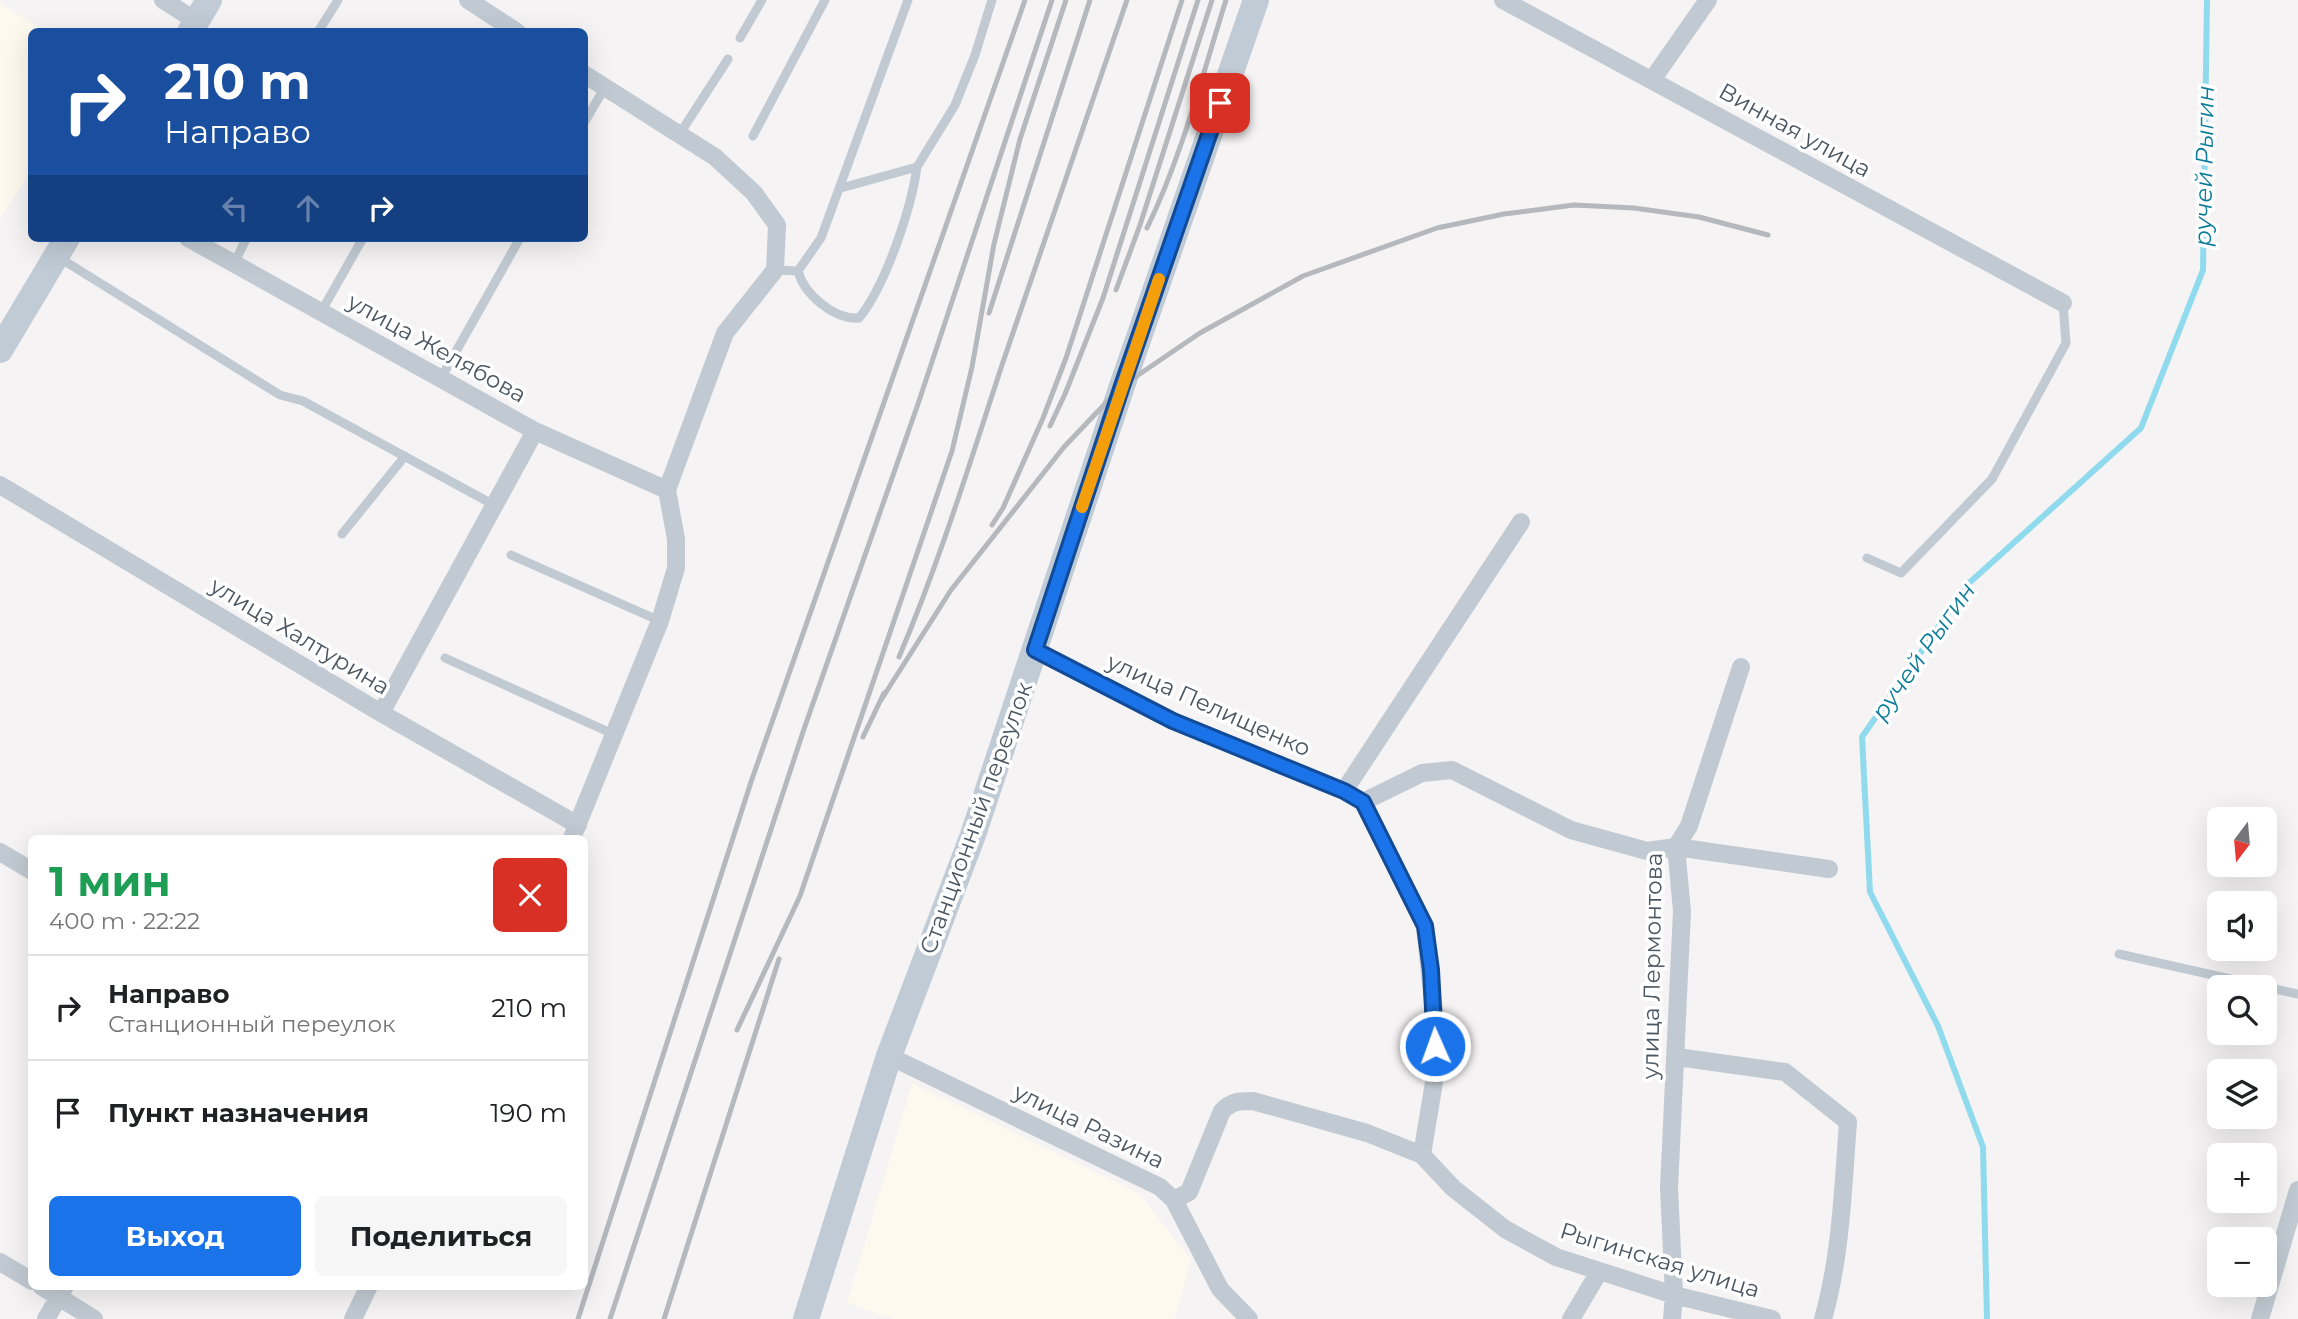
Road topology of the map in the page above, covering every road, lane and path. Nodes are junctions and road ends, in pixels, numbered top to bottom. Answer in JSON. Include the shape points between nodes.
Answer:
{"nodes":[{"id":1,"x":163,"y":0,"type":"edge"},
{"id":2,"x":338,"y":0,"type":"edge"},
{"id":3,"x":468,"y":0,"type":"edge"},
{"id":4,"x":762,"y":0,"type":"edge"},
{"id":5,"x":825,"y":0,"type":"edge"},
{"id":6,"x":908,"y":0,"type":"edge"},
{"id":7,"x":992,"y":0,"type":"edge"},
{"id":8,"x":1256,"y":0,"type":"edge"},
{"id":9,"x":1503,"y":0,"type":"edge"},
{"id":10,"x":1708,"y":0,"type":"edge"},
{"id":11,"x":198,"y":17,"type":"edge"},
{"id":12,"x":320,"y":28,"type":"edge"},
{"id":13,"x":511,"y":28,"type":"edge"},
{"id":14,"x":740,"y":38,"type":"dead end"},
{"id":15,"x":729,"y":59,"type":"dead end"},
{"id":16,"x":588,"y":76,"type":"edge"},
{"id":17,"x":1652,"y":80,"type":"junction"},
{"id":18,"x":605,"y":87,"type":"junction"},
{"id":19,"x":588,"y":116,"type":"edge"},
{"id":20,"x":679,"y":135,"type":"junction"},
{"id":21,"x":752,"y":136,"type":"dead end"},
{"id":22,"x":917,"y":167,"type":"junction"},
{"id":23,"x":841,"y":188,"type":"junction"},
{"id":24,"x":195,"y":242,"type":"edge"},
{"id":25,"x":245,"y":242,"type":"edge"},
{"id":26,"x":361,"y":242,"type":"edge"},
{"id":27,"x":518,"y":242,"type":"edge"},
{"id":28,"x":62,"y":247,"type":"edge"},
{"id":29,"x":234,"y":264,"type":"junction"},
{"id":30,"x":775,"y":270,"type":"junction"},
{"id":31,"x":797,"y":271,"type":"junction"},
{"id":32,"x":2063,"y":303,"type":"joint"},
{"id":33,"x":320,"y":312,"type":"junction"},
{"id":34,"x":0,"y":350,"type":"edge"},
{"id":35,"x":441,"y":378,"type":"junction"},
{"id":36,"x":535,"y":430,"type":"junction"},
{"id":37,"x":405,"y":456,"type":"junction"},
{"id":38,"x":0,"y":485,"type":"edge"},
{"id":39,"x":667,"y":491,"type":"junction"},
{"id":40,"x":494,"y":505,"type":"junction"},
{"id":41,"x":1521,"y":522,"type":"dead end"},
{"id":42,"x":342,"y":534,"type":"dead end"},
{"id":43,"x":511,"y":555,"type":"dead end"},
{"id":44,"x":1867,"y":558,"type":"dead end"},
{"id":45,"x":660,"y":621,"type":"junction"},
{"id":46,"x":1035,"y":650,"type":"junction"},
{"id":47,"x":445,"y":658,"type":"dead end"},
{"id":48,"x":1741,"y":667,"type":"dead end"},
{"id":49,"x":381,"y":713,"type":"junction"},
{"id":50,"x":614,"y":734,"type":"junction"},
{"id":51,"x":1344,"y":791,"type":"junction"},
{"id":52,"x":1363,"y":802,"type":"junction"},
{"id":53,"x":575,"y":832,"type":"edge"},
{"id":54,"x":1676,"y":847,"type":"junction"},
{"id":55,"x":0,"y":852,"type":"edge"},
{"id":56,"x":28,"y":869,"type":"edge"},
{"id":57,"x":1829,"y":869,"type":"dead end"},
{"id":58,"x":2119,"y":954,"type":"dead end"},
{"id":59,"x":2298,"y":994,"type":"edge"},
{"id":60,"x":889,"y":1056,"type":"junction"},
{"id":61,"x":1677,"y":1057,"type":"junction"},
{"id":62,"x":1422,"y":1155,"type":"junction"},
{"id":63,"x":2298,"y":1190,"type":"edge"},
{"id":64,"x":1174,"y":1199,"type":"junction"},
{"id":65,"x":0,"y":1262,"type":"edge"},
{"id":66,"x":1600,"y":1272,"type":"junction"},
{"id":67,"x":28,"y":1279,"type":"edge"},
{"id":68,"x":367,"y":1290,"type":"edge"},
{"id":69,"x":62,"y":1292,"type":"edge"},
{"id":70,"x":1674,"y":1295,"type":"junction"},
{"id":71,"x":46,"y":1319,"type":"edge"},
{"id":72,"x":94,"y":1319,"type":"edge"},
{"id":73,"x":353,"y":1319,"type":"edge"},
{"id":74,"x":806,"y":1319,"type":"edge"},
{"id":75,"x":1249,"y":1319,"type":"edge"},
{"id":76,"x":1570,"y":1319,"type":"edge"},
{"id":77,"x":1672,"y":1319,"type":"edge"},
{"id":78,"x":1772,"y":1319,"type":"edge"},
{"id":79,"x":1823,"y":1319,"type":"edge"},
{"id":80,"x":2260,"y":1319,"type":"edge"}],
"edges":[{"from":1,"to":11,"type":"street"},
{"from":2,"to":12,"type":"lane"},
{"from":3,"to":13,"type":"street"},
{"from":4,"to":14,"type":"lane"},
{"from":5,"to":21,"type":"lane"},
{"from":6,"to":23,"type":"lane"},
{"from":7,"to":22,"type":"lane","via":[[955,105]]},
{"from":8,"to":46,"type":"main road","name":"Станционный переулок"},
{"from":9,"to":17,"type":"street","name":"Винная улица"},
{"from":10,"to":17,"type":"street"},
{"from":15,"to":20,"type":"lane"},
{"from":16,"to":18,"type":"street"},
{"from":17,"to":32,"type":"street","name":"Винная улица"},
{"from":18,"to":19,"type":"lane"},
{"from":18,"to":20,"type":"street"},
{"from":20,"to":30,"type":"street","via":[[715,157],[754,193],[777,225]]},
{"from":22,"to":23,"type":"lane"},
{"from":22,"to":31,"type":"lane","via":[[904,225],[876,293],[859,318],[833,310],[808,292]]},
{"from":23,"to":31,"type":"lane","via":[[821,238]]},
{"from":24,"to":29,"type":"street","name":"улица Желябова"},
{"from":25,"to":29,"type":"lane"},
{"from":26,"to":33,"type":"lane"},
{"from":27,"to":35,"type":"lane"},
{"from":28,"to":34,"type":"main road"},
{"from":28,"to":37,"type":"lane","via":[[280,395],[303,401]]},
{"from":29,"to":33,"type":"street","name":"улица Желябова"},
{"from":30,"to":31,"type":"lane"},
{"from":30,"to":39,"type":"street","via":[[725,333]]},
{"from":32,"to":44,"type":"lane","via":[[2066,343],[1992,479],[1901,573]]},
{"from":33,"to":35,"type":"street","name":"улица Желябова"},
{"from":35,"to":36,"type":"street","name":"улица Желябова"},
{"from":36,"to":39,"type":"street","name":"улица Желябова"},
{"from":36,"to":40,"type":"street"},
{"from":37,"to":40,"type":"lane"},
{"from":37,"to":42,"type":"lane"},
{"from":38,"to":49,"type":"street","name":"улица Халтурина"},
{"from":39,"to":45,"type":"street","via":[[676,568]]},
{"from":40,"to":49,"type":"street"},
{"from":41,"to":51,"type":"street"},
{"from":43,"to":45,"type":"lane"},
{"from":45,"to":50,"type":"street"},
{"from":46,"to":51,"type":"street","name":"улица Пелищенко","via":[[1173,721]]},
{"from":46,"to":60,"type":"main road","name":"Станционный переулок","via":[[973,835]]},
{"from":47,"to":50,"type":"lane"},
{"from":48,"to":54,"type":"street","name":"улица Лермонтова","via":[[1689,826]]},
{"from":49,"to":53,"type":"street","name":"улица Халтурина"},
{"from":50,"to":53,"type":"street"},
{"from":51,"to":52,"type":"street","name":"улица Пелищенко"},
{"from":52,"to":54,"type":"street","via":[[1422,773],[1452,770],[1571,830],[1647,851]]},
{"from":52,"to":62,"type":"street","via":[[1425,926],[1436,1070]]},
{"from":54,"to":57,"type":"street"},
{"from":54,"to":61,"type":"street","name":"улица Лермонтова","via":[[1682,911]]},
{"from":55,"to":56,"type":"street"},
{"from":58,"to":59,"type":"lane"},
{"from":60,"to":64,"type":"street","name":"улица Разина","via":[[1160,1187]]},
{"from":60,"to":74,"type":"main road","name":"Станционный переулок"},
{"from":61,"to":70,"type":"street","name":"улица Лермонтова","via":[[1669,1188]]},
{"from":61,"to":79,"type":"street","via":[[1785,1072],[1849,1122],[1839,1233]]},
{"from":62,"to":64,"type":"street","name":"Рыгинская улица","via":[[1367,1133],[1253,1101],[1238,1101],[1222,1111],[1189,1192]]},
{"from":62,"to":66,"type":"street","name":"Рыгинская улица","via":[[1453,1188],[1505,1229],[1556,1257]]},
{"from":63,"to":80,"type":"street"},
{"from":64,"to":75,"type":"street","name":"улица Разина","via":[[1220,1289]]},
{"from":65,"to":67,"type":"street"},
{"from":66,"to":70,"type":"street","name":"Рыгинская улица"},
{"from":66,"to":76,"type":"street"},
{"from":68,"to":73,"type":"street"},
{"from":69,"to":71,"type":"street"},
{"from":69,"to":72,"type":"street"},
{"from":70,"to":77,"type":"street","name":"улица Лермонтова"},
{"from":70,"to":78,"type":"street","name":"Рыгинская улица"}]}
